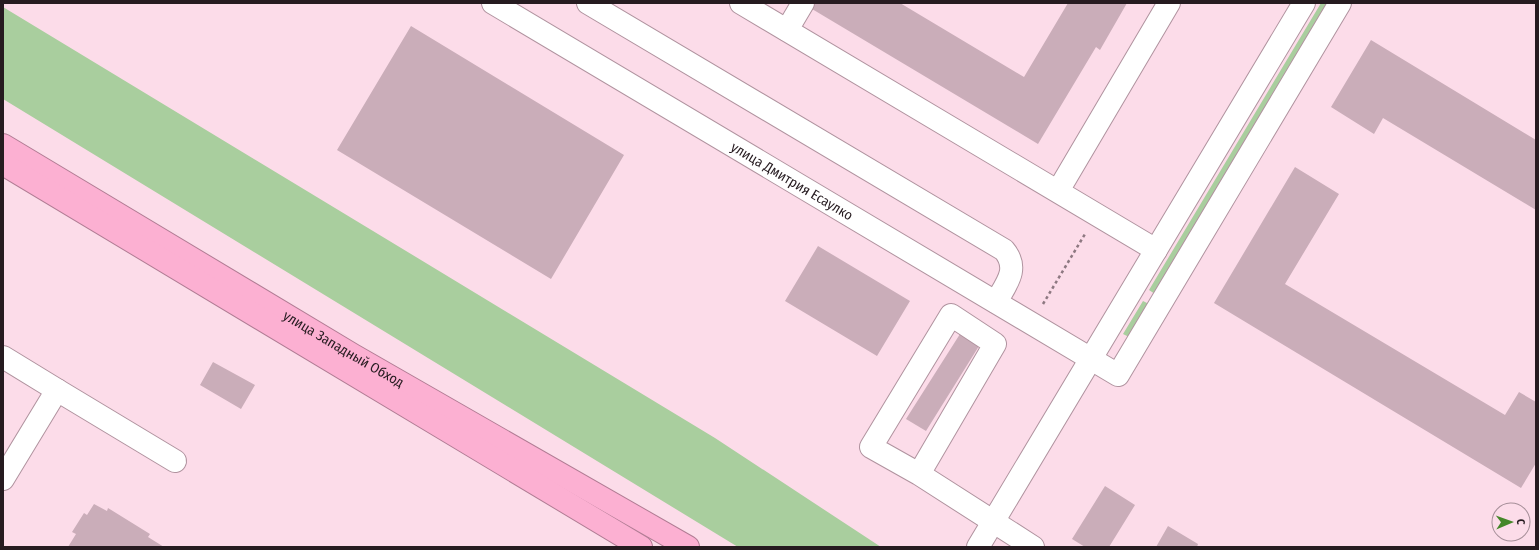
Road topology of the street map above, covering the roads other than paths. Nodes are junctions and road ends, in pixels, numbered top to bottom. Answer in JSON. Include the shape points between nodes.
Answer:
{"nodes":[{"id":1,"x":493,"y":3,"type":"edge"},
{"id":2,"x":588,"y":3,"type":"edge"},
{"id":3,"x":741,"y":3,"type":"edge"},
{"id":4,"x":803,"y":3,"type":"edge"},
{"id":5,"x":1169,"y":3,"type":"edge"},
{"id":6,"x":1304,"y":3,"type":"edge"},
{"id":7,"x":1340,"y":3,"type":"edge"},
{"id":8,"x":787,"y":30,"type":"junction"},
{"id":9,"x":3,"y":145,"type":"edge"},
{"id":10,"x":3,"y":164,"type":"edge"},
{"id":11,"x":1058,"y":191,"type":"junction"},
{"id":12,"x":1156,"y":250,"type":"junction"},
{"id":13,"x":996,"y":302,"type":"junction"},
{"id":14,"x":3,"y":357,"type":"edge"},
{"id":15,"x":1090,"y":358,"type":"junction"},
{"id":16,"x":57,"y":390,"type":"junction"},
{"id":17,"x":175,"y":461,"type":"dead end"},
{"id":18,"x":919,"y":474,"type":"junction"},
{"id":19,"x":3,"y":479,"type":"edge"},
{"id":20,"x":993,"y":522,"type":"junction"},
{"id":21,"x":641,"y":547,"type":"edge"},
{"id":22,"x":688,"y":547,"type":"edge"},
{"id":23,"x":978,"y":547,"type":"edge"},
{"id":24,"x":1033,"y":547,"type":"edge"}],
"edges":[{"from":1,"to":13,"type":"street","name":"улица Дмитрия Есаулко"},
{"from":2,"to":13,"type":"street","via":[[1004,250],[1010,257],[1012,267],[1010,278]]},
{"from":3,"to":8,"type":"street"},
{"from":4,"to":8,"type":"street"},
{"from":5,"to":11,"type":"street"},
{"from":6,"to":12,"type":"street"},
{"from":7,"to":15,"type":"street","name":"улица Дмитрия Есаулко","via":[[1118,375]]},
{"from":8,"to":11,"type":"street"},
{"from":9,"to":22,"type":"highway","name":"улица Западный Обход","via":[[353,355]]},
{"from":10,"to":21,"type":"highway","name":"улица Западный Обход"},
{"from":11,"to":12,"type":"street"},
{"from":12,"to":15,"type":"street"},
{"from":13,"to":15,"type":"street","name":"улица Дмитрия Есаулко"},
{"from":14,"to":16,"type":"street"},
{"from":15,"to":20,"type":"street"},
{"from":16,"to":17,"type":"street"},
{"from":16,"to":19,"type":"street"},
{"from":18,"to":18,"type":"street","via":[[995,344],[951,314],[870,447]]},
{"from":18,"to":20,"type":"street"},
{"from":20,"to":23,"type":"street"},
{"from":20,"to":24,"type":"street"}]}
